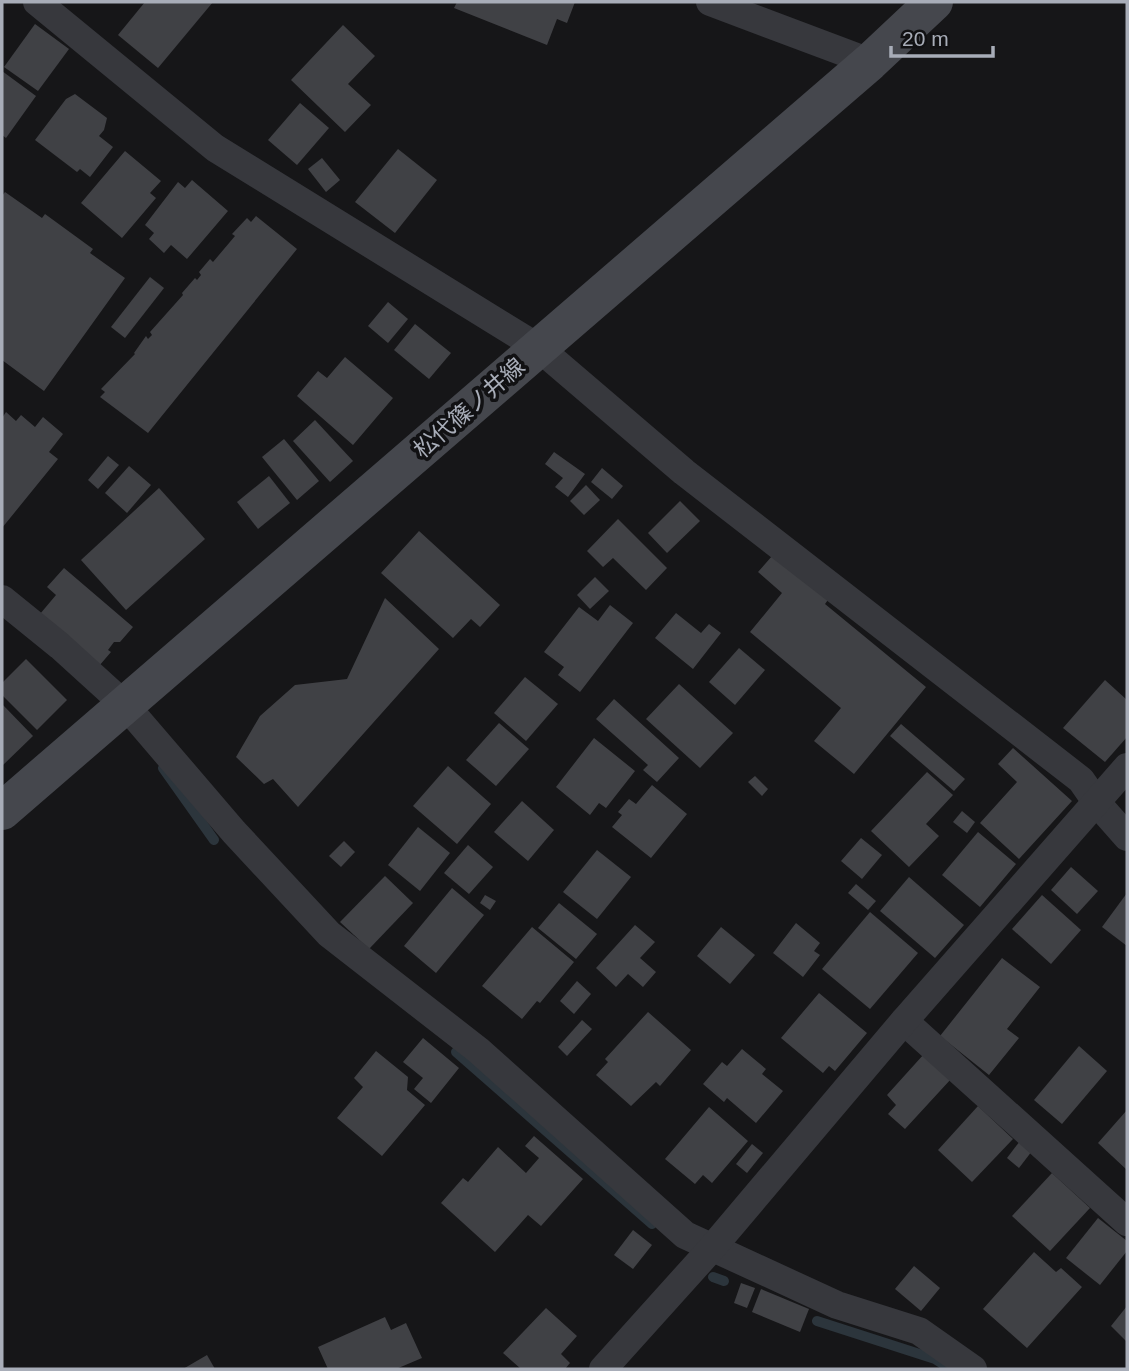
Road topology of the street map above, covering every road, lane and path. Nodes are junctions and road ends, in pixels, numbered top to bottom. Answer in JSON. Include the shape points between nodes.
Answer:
{"nodes":[{"id":1,"x":37,"y":2,"type":"edge"},
{"id":2,"x":709,"y":2,"type":"edge"},
{"id":3,"x":934,"y":2,"type":"edge"},
{"id":4,"x":870,"y":62,"type":"junction"},
{"id":5,"x":539,"y":348,"type":"junction"},
{"id":6,"x":2,"y":599,"type":"edge"},
{"id":7,"x":126,"y":706,"type":"junction"},
{"id":8,"x":1127,"y":767,"type":"edge"},
{"id":9,"x":1097,"y":803,"type":"junction"},
{"id":10,"x":2,"y":811,"type":"edge"},
{"id":11,"x":1127,"y":837,"type":"edge"},
{"id":12,"x":904,"y":1021,"type":"junction"},
{"id":13,"x":1127,"y":1222,"type":"edge"},
{"id":14,"x":712,"y":1248,"type":"junction"},
{"id":15,"x":603,"y":1369,"type":"edge"},
{"id":16,"x":973,"y":1369,"type":"edge"}],
"edges":[{"from":1,"to":5,"type":"street","via":[[215,148]]},
{"from":2,"to":4,"type":"street"},
{"from":3,"to":4,"type":"main road","name":"松代篠ノ井線"},
{"from":4,"to":5,"type":"main road","name":"松代篠ノ井線"},
{"from":5,"to":7,"type":"main road","name":"松代篠ノ井線"},
{"from":5,"to":9,"type":"street","via":[[684,472],[1081,780]]},
{"from":6,"to":7,"type":"street"},
{"from":7,"to":10,"type":"main road","name":"松代篠ノ井線"},
{"from":7,"to":14,"type":"street","via":[[234,832],[330,934],[478,1050],[685,1235]]},
{"from":8,"to":9,"type":"street"},
{"from":9,"to":11,"type":"street"},
{"from":9,"to":12,"type":"street"},
{"from":12,"to":13,"type":"street"},
{"from":12,"to":14,"type":"street"},
{"from":14,"to":15,"type":"street"},
{"from":14,"to":16,"type":"street","via":[[837,1305],[919,1331]]}]}
